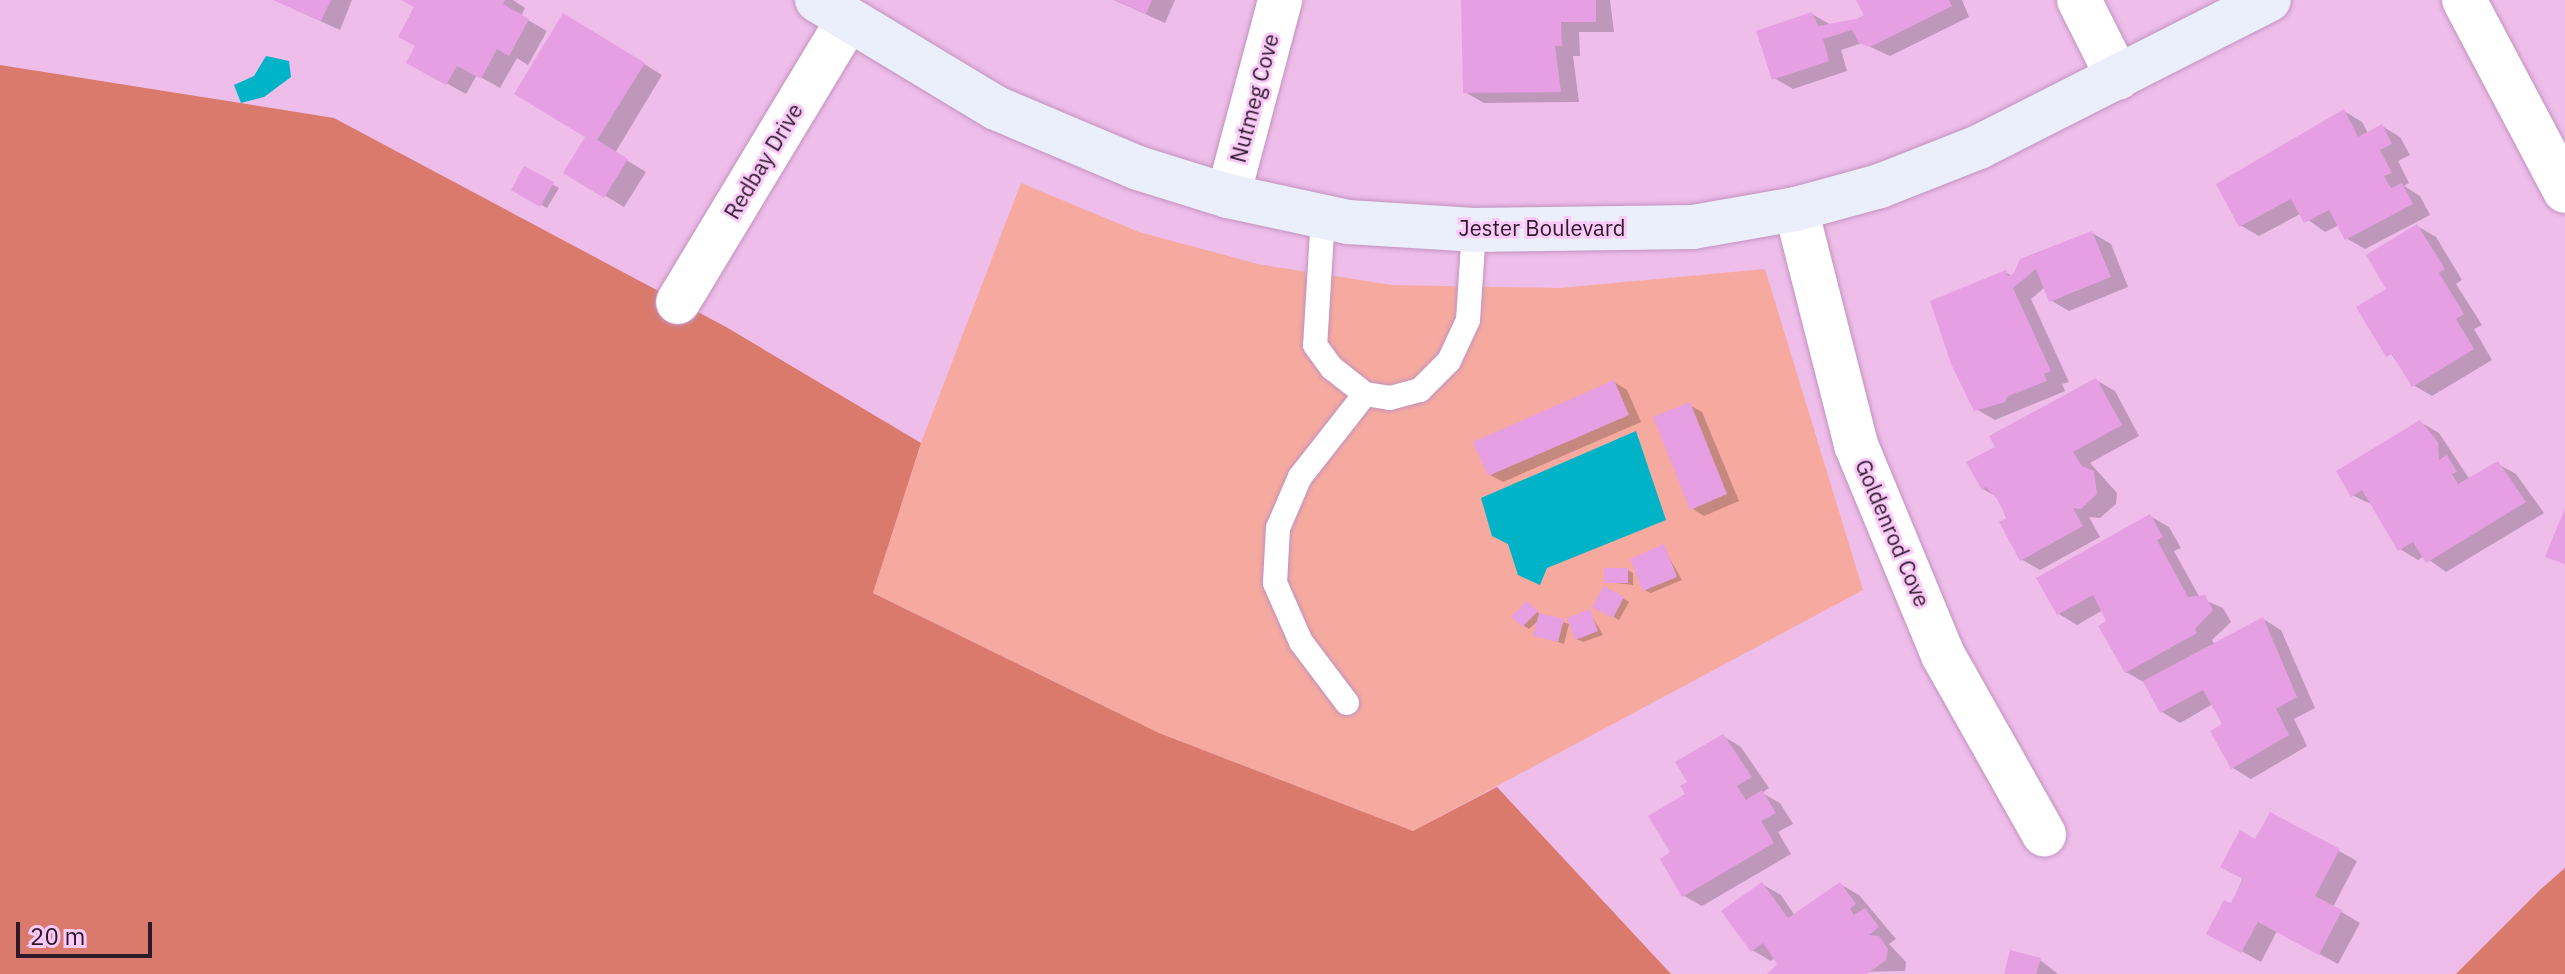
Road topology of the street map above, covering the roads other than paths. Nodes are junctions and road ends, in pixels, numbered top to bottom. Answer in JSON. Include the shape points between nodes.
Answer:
{"nodes":[{"id":1,"x":1280,"y":0,"type":"edge"},
{"id":2,"x":2079,"y":0,"type":"edge"},
{"id":3,"x":2269,"y":0,"type":"edge"},
{"id":4,"x":2464,"y":0,"type":"edge"},
{"id":5,"x":832,"y":10,"type":"edge"},
{"id":6,"x":2118,"y":78,"type":"junction"},
{"id":7,"x":2565,"y":191,"type":"edge"},
{"id":8,"x":1228,"y":196,"type":"junction"},
{"id":9,"x":1796,"y":209,"type":"junction"},
{"id":10,"x":1323,"y":216,"type":"junction"},
{"id":11,"x":1474,"y":230,"type":"junction"},
{"id":12,"x":678,"y":302,"type":"dead end"},
{"id":13,"x":1365,"y":394,"type":"junction"},
{"id":14,"x":1347,"y":703,"type":"dead end"},
{"id":15,"x":2044,"y":834,"type":"dead end"}],
"edges":[{"from":1,"to":8,"type":"street","name":"Nutmeg Cove"},
{"from":2,"to":6,"type":"street"},
{"from":3,"to":6,"type":"street","name":"Jester Boulevard"},
{"from":4,"to":7,"type":"street"},
{"from":5,"to":8,"type":"street","name":"Jester Boulevard","via":[[996,108],[1138,168]]},
{"from":5,"to":12,"type":"street","name":"Redbay Drive"},
{"from":6,"to":9,"type":"street","name":"Jester Boulevard","via":[[1979,147],[1880,186]]},
{"from":8,"to":10,"type":"street","name":"Jester Boulevard"},
{"from":9,"to":11,"type":"street","name":"Jester Boulevard","via":[[1693,227]]},
{"from":9,"to":15,"type":"street","name":"Goldenrod Cove","via":[[1856,445],[1943,655]]},
{"from":10,"to":11,"type":"street","name":"Jester Boulevard"},
{"from":10,"to":13,"type":"lane","via":[[1315,345],[1332,368]]},
{"from":11,"to":13,"type":"lane","via":[[1468,320],[1449,361],[1420,390],[1390,398]]},
{"from":13,"to":14,"type":"lane","via":[[1300,477],[1278,528],[1275,583],[1301,642]]}]}
